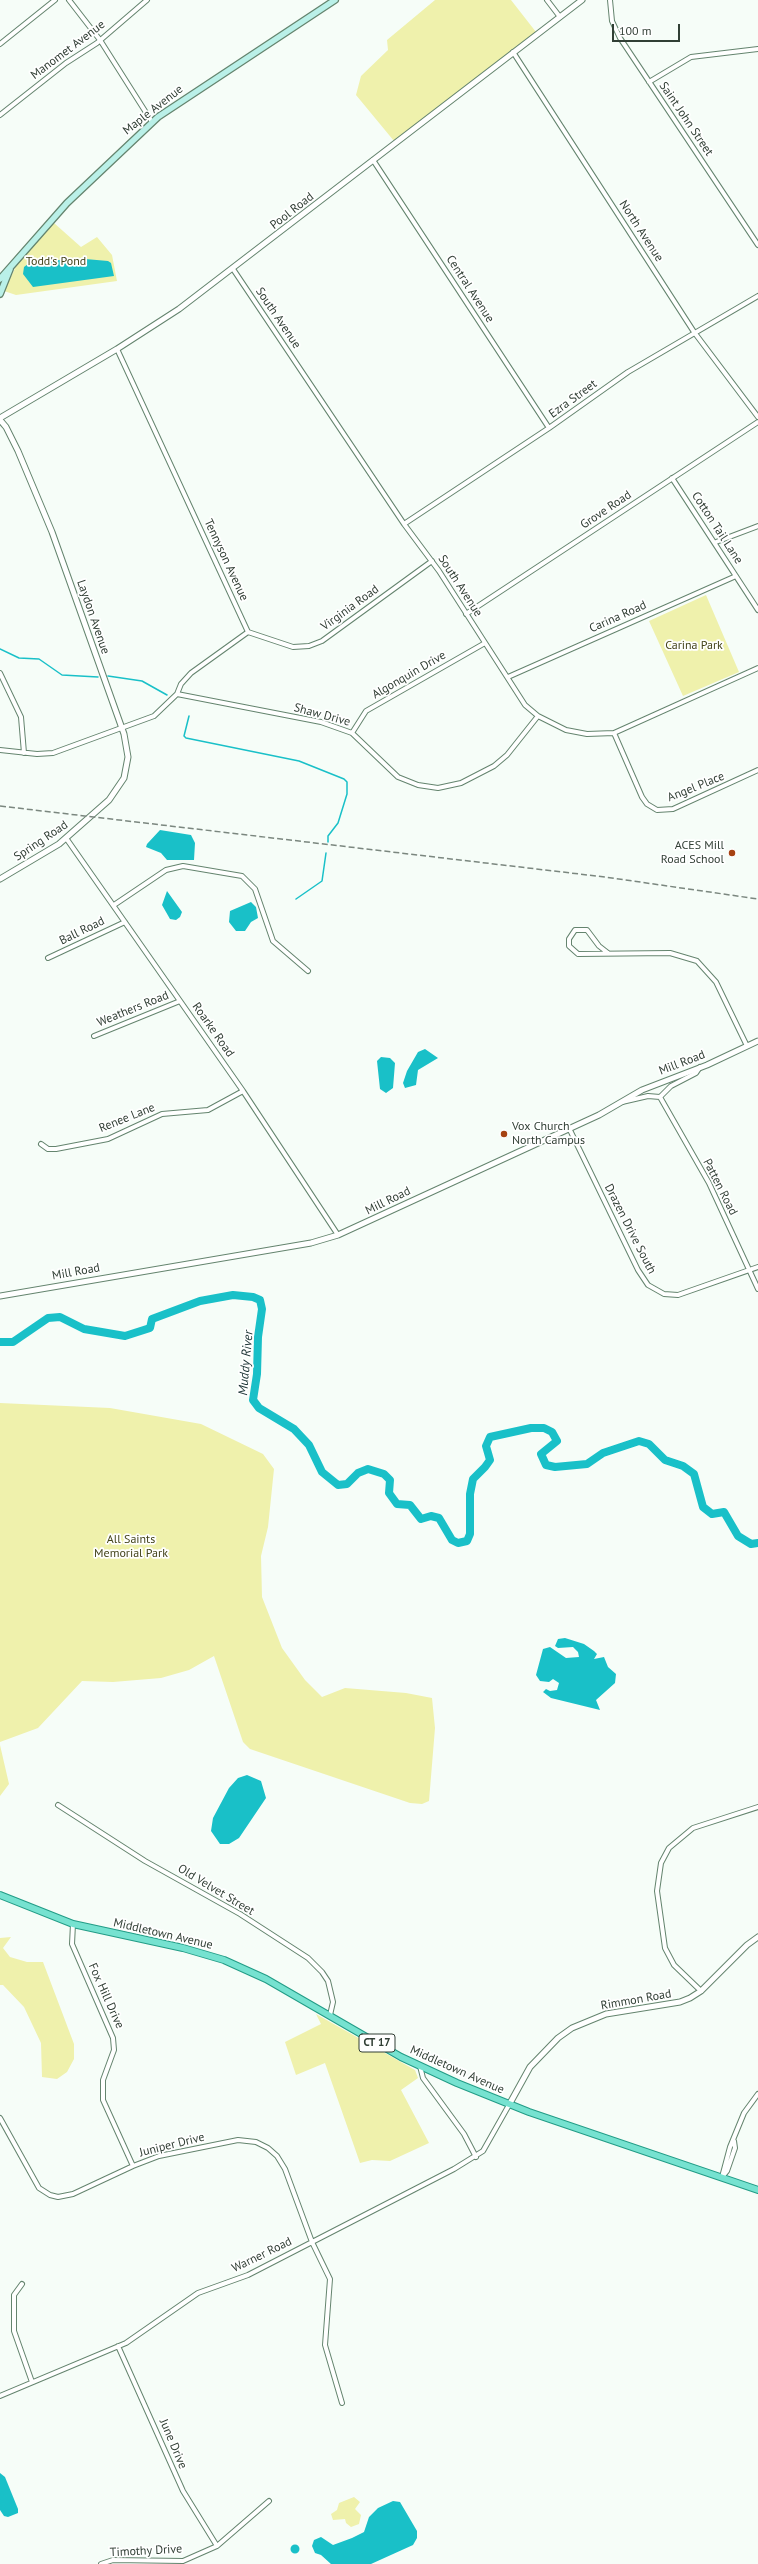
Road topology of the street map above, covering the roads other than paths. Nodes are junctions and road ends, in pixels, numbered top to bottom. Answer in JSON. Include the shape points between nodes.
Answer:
{"nodes":[{"id":1,"x":55,"y":0,"type":"edge"},
{"id":2,"x":69,"y":0,"type":"edge"},
{"id":3,"x":147,"y":0,"type":"edge"},
{"id":4,"x":335,"y":0,"type":"edge"},
{"id":5,"x":547,"y":0,"type":"edge"},
{"id":6,"x":582,"y":0,"type":"edge"},
{"id":7,"x":610,"y":0,"type":"edge"},
{"id":8,"x":560,"y":17,"type":"junction"},
{"id":9,"x":100,"y":40,"type":"junction"},
{"id":10,"x":0,"y":44,"type":"edge"},
{"id":11,"x":758,"y":49,"type":"edge"},
{"id":12,"x":513,"y":52,"type":"junction"},
{"id":13,"x":649,"y":82,"type":"junction"},
{"id":14,"x":0,"y":115,"type":"edge"},
{"id":15,"x":152,"y":122,"type":"junction"},
{"id":16,"x":373,"y":160,"type":"junction"},
{"id":17,"x":758,"y":245,"type":"edge"},
{"id":18,"x":10,"y":268,"type":"junction"},
{"id":19,"x":233,"y":269,"type":"junction"},
{"id":20,"x":0,"y":279,"type":"edge"},
{"id":21,"x":0,"y":294,"type":"edge"},
{"id":22,"x":758,"y":296,"type":"edge"},
{"id":23,"x":694,"y":332,"type":"junction"},
{"id":24,"x":117,"y":349,"type":"junction"},
{"id":25,"x":758,"y":417,"type":"edge"},
{"id":26,"x":0,"y":419,"type":"edge"},
{"id":27,"x":758,"y":422,"type":"edge"},
{"id":28,"x":549,"y":428,"type":"junction"},
{"id":29,"x":672,"y":478,"type":"junction"},
{"id":30,"x":404,"y":524,"type":"junction"},
{"id":31,"x":758,"y":526,"type":"edge"},
{"id":32,"x":716,"y":542,"type":"junction"},
{"id":33,"x":432,"y":561,"type":"junction"},
{"id":34,"x":736,"y":576,"type":"junction"},
{"id":35,"x":758,"y":610,"type":"edge"},
{"id":36,"x":466,"y":614,"type":"junction"},
{"id":37,"x":248,"y":632,"type":"junction"},
{"id":38,"x":485,"y":644,"type":"junction"},
{"id":39,"x":758,"y":668,"type":"edge"},
{"id":40,"x":0,"y":673,"type":"edge"},
{"id":41,"x":508,"y":677,"type":"junction"},
{"id":42,"x":177,"y":694,"type":"junction"},
{"id":43,"x":538,"y":716,"type":"junction"},
{"id":44,"x":122,"y":728,"type":"junction"},
{"id":45,"x":352,"y":733,"type":"junction"},
{"id":46,"x":614,"y":733,"type":"junction"},
{"id":47,"x":0,"y":750,"type":"edge"},
{"id":48,"x":24,"y":753,"type":"junction"},
{"id":49,"x":758,"y":770,"type":"edge"},
{"id":50,"x":91,"y":817,"type":"joint"},
{"id":51,"x":66,"y":838,"type":"junction"},
{"id":52,"x":0,"y":879,"type":"edge"},
{"id":53,"x":114,"y":905,"type":"junction"},
{"id":54,"x":125,"y":922,"type":"junction"},
{"id":55,"x":608,"y":953,"type":"junction"},
{"id":56,"x":48,"y":958,"type":"dead end"},
{"id":57,"x":308,"y":971,"type":"dead end"},
{"id":58,"x":180,"y":1001,"type":"junction"},
{"id":59,"x":94,"y":1036,"type":"dead end"},
{"id":60,"x":758,"y":1041,"type":"edge"},
{"id":61,"x":747,"y":1046,"type":"junction"},
{"id":62,"x":700,"y":1067,"type":"junction"},
{"id":63,"x":243,"y":1091,"type":"junction"},
{"id":64,"x":660,"y":1096,"type":"junction"},
{"id":65,"x":620,"y":1102,"type":"junction"},
{"id":66,"x":569,"y":1128,"type":"junction"},
{"id":67,"x":41,"y":1144,"type":"dead end"},
{"id":68,"x":338,"y":1235,"type":"junction"},
{"id":69,"x":758,"y":1267,"type":"edge"},
{"id":70,"x":749,"y":1269,"type":"junction"},
{"id":71,"x":758,"y":1289,"type":"edge"},
{"id":72,"x":0,"y":1296,"type":"edge"},
{"id":73,"x":58,"y":1806,"type":"dead end"},
{"id":74,"x":758,"y":1807,"type":"edge"},
{"id":75,"x":0,"y":1895,"type":"edge"},
{"id":76,"x":73,"y":1924,"type":"junction"},
{"id":77,"x":758,"y":1937,"type":"edge"},
{"id":78,"x":701,"y":1991,"type":"junction"},
{"id":79,"x":330,"y":2015,"type":"junction"},
{"id":80,"x":420,"y":2066,"type":"junction"},
{"id":81,"x":758,"y":2094,"type":"edge"},
{"id":82,"x":509,"y":2105,"type":"junction"},
{"id":83,"x":0,"y":2118,"type":"edge"},
{"id":84,"x":476,"y":2156,"type":"junction"},
{"id":85,"x":133,"y":2166,"type":"junction"},
{"id":86,"x":722,"y":2177,"type":"junction"},
{"id":87,"x":758,"y":2190,"type":"edge"},
{"id":88,"x":312,"y":2242,"type":"junction"},
{"id":89,"x":22,"y":2284,"type":"dead end"},
{"id":90,"x":118,"y":2346,"type":"junction"},
{"id":91,"x":32,"y":2382,"type":"junction"},
{"id":92,"x":0,"y":2396,"type":"edge"},
{"id":93,"x":342,"y":2403,"type":"dead end"},
{"id":94,"x":269,"y":2501,"type":"dead end"},
{"id":95,"x":217,"y":2546,"type":"junction"},
{"id":96,"x":101,"y":2564,"type":"edge"}],
"edges":[{"from":1,"to":10,"type":"street"},
{"from":2,"to":9,"type":"street"},
{"from":3,"to":9,"type":"street","name":"Manomet Avenue"},
{"from":4,"to":15,"type":"main road","name":"Maple Avenue"},
{"from":5,"to":8,"type":"street"},
{"from":6,"to":8,"type":"street","name":"Pool Road"},
{"from":7,"to":13,"type":"street","name":"Saint John Street","via":[[616,31]]},
{"from":8,"to":12,"type":"street","name":"Pool Road"},
{"from":9,"to":14,"type":"street","name":"Manomet Avenue"},
{"from":9,"to":15,"type":"street"},
{"from":11,"to":13,"type":"street","via":[[691,58]]},
{"from":12,"to":16,"type":"street","name":"Pool Road"},
{"from":12,"to":23,"type":"street","name":"North Avenue"},
{"from":13,"to":17,"type":"street","name":"Saint John Street"},
{"from":15,"to":18,"type":"main road","name":"Maple Avenue","via":[[67,203]]},
{"from":16,"to":19,"type":"street","name":"Pool Road"},
{"from":16,"to":28,"type":"street","name":"Central Avenue"},
{"from":18,"to":20,"type":"main road","name":"Maple Avenue"},
{"from":18,"to":21,"type":"main road","name":"Maple Avenue"},
{"from":19,"to":24,"type":"street","name":"Pool Road","via":[[179,309]]},
{"from":19,"to":30,"type":"street","name":"South Avenue"},
{"from":22,"to":23,"type":"street","name":"Ezra Street"},
{"from":23,"to":25,"type":"street","name":"North Avenue"},
{"from":23,"to":28,"type":"street","name":"Ezra Street","via":[[628,372]]},
{"from":24,"to":26,"type":"street","name":"Pool Road"},
{"from":24,"to":37,"type":"street","name":"Tennyson Avenue"},
{"from":26,"to":44,"type":"street","name":"Laydon Avenue","via":[[43,507]]},
{"from":27,"to":29,"type":"street","name":"Grove Road"},
{"from":28,"to":30,"type":"street","name":"Ezra Street"},
{"from":29,"to":32,"type":"street","name":"Cotton Tail Lane"},
{"from":29,"to":36,"type":"street","name":"Grove Road"},
{"from":30,"to":33,"type":"street","name":"South Avenue"},
{"from":31,"to":32,"type":"street"},
{"from":32,"to":34,"type":"street","name":"Cotton Tail Lane"},
{"from":33,"to":36,"type":"street","name":"South Avenue"},
{"from":33,"to":37,"type":"street","name":"Virginia Road","via":[[322,641],[309,646],[293,647]]},
{"from":34,"to":35,"type":"street","name":"Cotton Tail Lane"},
{"from":34,"to":41,"type":"street","name":"Carina Road"},
{"from":36,"to":38,"type":"street","name":"South Avenue"},
{"from":37,"to":42,"type":"street","via":[[191,674],[181,684]]},
{"from":38,"to":41,"type":"street","name":"South Avenue"},
{"from":38,"to":45,"type":"street","name":"Algonquin Drive","via":[[366,712]]},
{"from":39,"to":46,"type":"street","name":"South Avenue"},
{"from":40,"to":48,"type":"street","via":[[21,717]]},
{"from":41,"to":43,"type":"street","name":"South Avenue","via":[[525,705]]},
{"from":42,"to":44,"type":"street","via":[[154,716]]},
{"from":42,"to":45,"type":"street","name":"Shaw Drive","via":[[321,722]]},
{"from":43,"to":45,"type":"street","name":"Shaw Drive","via":[[507,755],[494,766],[461,783],[438,788],[418,785],[398,777]]},
{"from":43,"to":46,"type":"street","name":"South Avenue","via":[[566,730],[587,734]]},
{"from":44,"to":48,"type":"street","via":[[53,753]]},
{"from":44,"to":50,"type":"street","name":"Laydon Avenue","via":[[128,751],[126,774],[114,796]]},
{"from":46,"to":49,"type":"street","name":"Angel Place","via":[[642,797],[647,804],[657,810],[673,809]]},
{"from":47,"to":48,"type":"street"},
{"from":50,"to":51,"type":"street","name":"Spring Road"},
{"from":51,"to":52,"type":"street","name":"Spring Road"},
{"from":51,"to":53,"type":"street","name":"Roarke Road"},
{"from":53,"to":54,"type":"street","name":"Roarke Road"},
{"from":53,"to":57,"type":"street","via":[[166,870],[183,866],[242,876],[255,888],[273,941]]},
{"from":54,"to":56,"type":"street","name":"Ball Road"},
{"from":54,"to":58,"type":"street","name":"Roarke Road"},
{"from":55,"to":55,"type":"street","via":[[578,954],[570,946],[568,939],[575,930],[586,930]]},
{"from":55,"to":61,"type":"street","via":[[670,953],[697,961],[716,982]]},
{"from":58,"to":59,"type":"street","name":"Weathers Road"},
{"from":58,"to":63,"type":"street","name":"Roarke Road"},
{"from":60,"to":61,"type":"street","name":"Mill Road"},
{"from":61,"to":62,"type":"street","name":"Mill Road"},
{"from":62,"to":64,"type":"street","via":[[696,1073],[671,1086]]},
{"from":62,"to":65,"type":"street","name":"Mill Road","via":[[642,1090]]},
{"from":63,"to":67,"type":"street","name":"Renee Lane","via":[[208,1110],[162,1114],[108,1139],[56,1149],[48,1149]]},
{"from":63,"to":68,"type":"street","name":"Roarke Road"},
{"from":64,"to":65,"type":"street"},
{"from":64,"to":70,"type":"street","name":"Patten Road","via":[[709,1183]]},
{"from":65,"to":66,"type":"street","name":"Mill Road","via":[[599,1115]]},
{"from":66,"to":68,"type":"street","name":"Mill Road"},
{"from":66,"to":70,"type":"street","name":"Drazen Drive South","via":[[631,1256],[648,1285],[664,1294],[678,1295]]},
{"from":68,"to":72,"type":"street","name":"Mill Road","via":[[311,1243]]},
{"from":69,"to":70,"type":"street","name":"Drazen Drive South"},
{"from":70,"to":71,"type":"street","name":"Patten Road"},
{"from":73,"to":79,"type":"street","name":"Old Velvet Street","via":[[145,1861],[240,1914],[308,1958],[328,1982],[333,2002]]},
{"from":74,"to":78,"type":"street","via":[[693,1828],[669,1848],[661,1863],[656,1891],[665,1948],[674,1965]]},
{"from":75,"to":76,"type":"main road","name":"Middletown Avenue","number":"CT 17"},
{"from":76,"to":79,"type":"main road","name":"Middletown Avenue","number":"CT 17","via":[[217,1958],[266,1979]]},
{"from":76,"to":85,"type":"street","name":"Fox Hill Drive","via":[[72,1944],[113,2038],[114,2050],[103,2080],[103,2100]]},
{"from":77,"to":78,"type":"street","name":"Rimmon Road"},
{"from":78,"to":82,"type":"street","name":"Rimmon Road","via":[[680,2002],[606,2014],[572,2028],[558,2038],[530,2067]]},
{"from":79,"to":80,"type":"main road","name":"Middletown Avenue","number":"CT 17"},
{"from":80,"to":82,"type":"main road","name":"Middletown Avenue","number":"CT 17"},
{"from":80,"to":84,"type":"street","via":[[419,2071],[423,2078],[464,2134]]},
{"from":81,"to":86,"type":"street","via":[[744,2113],[728,2152]]},
{"from":82,"to":84,"type":"street","name":"Warner Road","via":[[489,2144]]},
{"from":82,"to":86,"type":"main road","name":"Middletown Avenue","number":"CT 17"},
{"from":83,"to":85,"type":"street","name":"Juniper Drive","via":[[36,2182],[50,2195],[66,2197]]},
{"from":84,"to":88,"type":"street","name":"Warner Road"},
{"from":85,"to":88,"type":"street","name":"Juniper Drive","via":[[159,2156],[232,2141],[263,2144],[274,2152],[282,2163]]},
{"from":86,"to":87,"type":"main road","name":"Middletown Avenue","number":"CT 17"},
{"from":88,"to":90,"type":"street","name":"Warner Road","via":[[248,2275],[198,2293]]},
{"from":88,"to":93,"type":"street","name":"Juniper Drive","via":[[330,2279],[325,2345]]},
{"from":89,"to":91,"type":"street","via":[[14,2295],[14,2331]]},
{"from":90,"to":91,"type":"street","name":"Warner Road"},
{"from":90,"to":95,"type":"street","name":"June Drive","via":[[182,2491]]},
{"from":91,"to":92,"type":"street","name":"Warner Road"},
{"from":94,"to":95,"type":"street","name":"Timothy Drive"},
{"from":95,"to":96,"type":"street","name":"Timothy Drive","via":[[183,2561],[113,2560]]}]}
